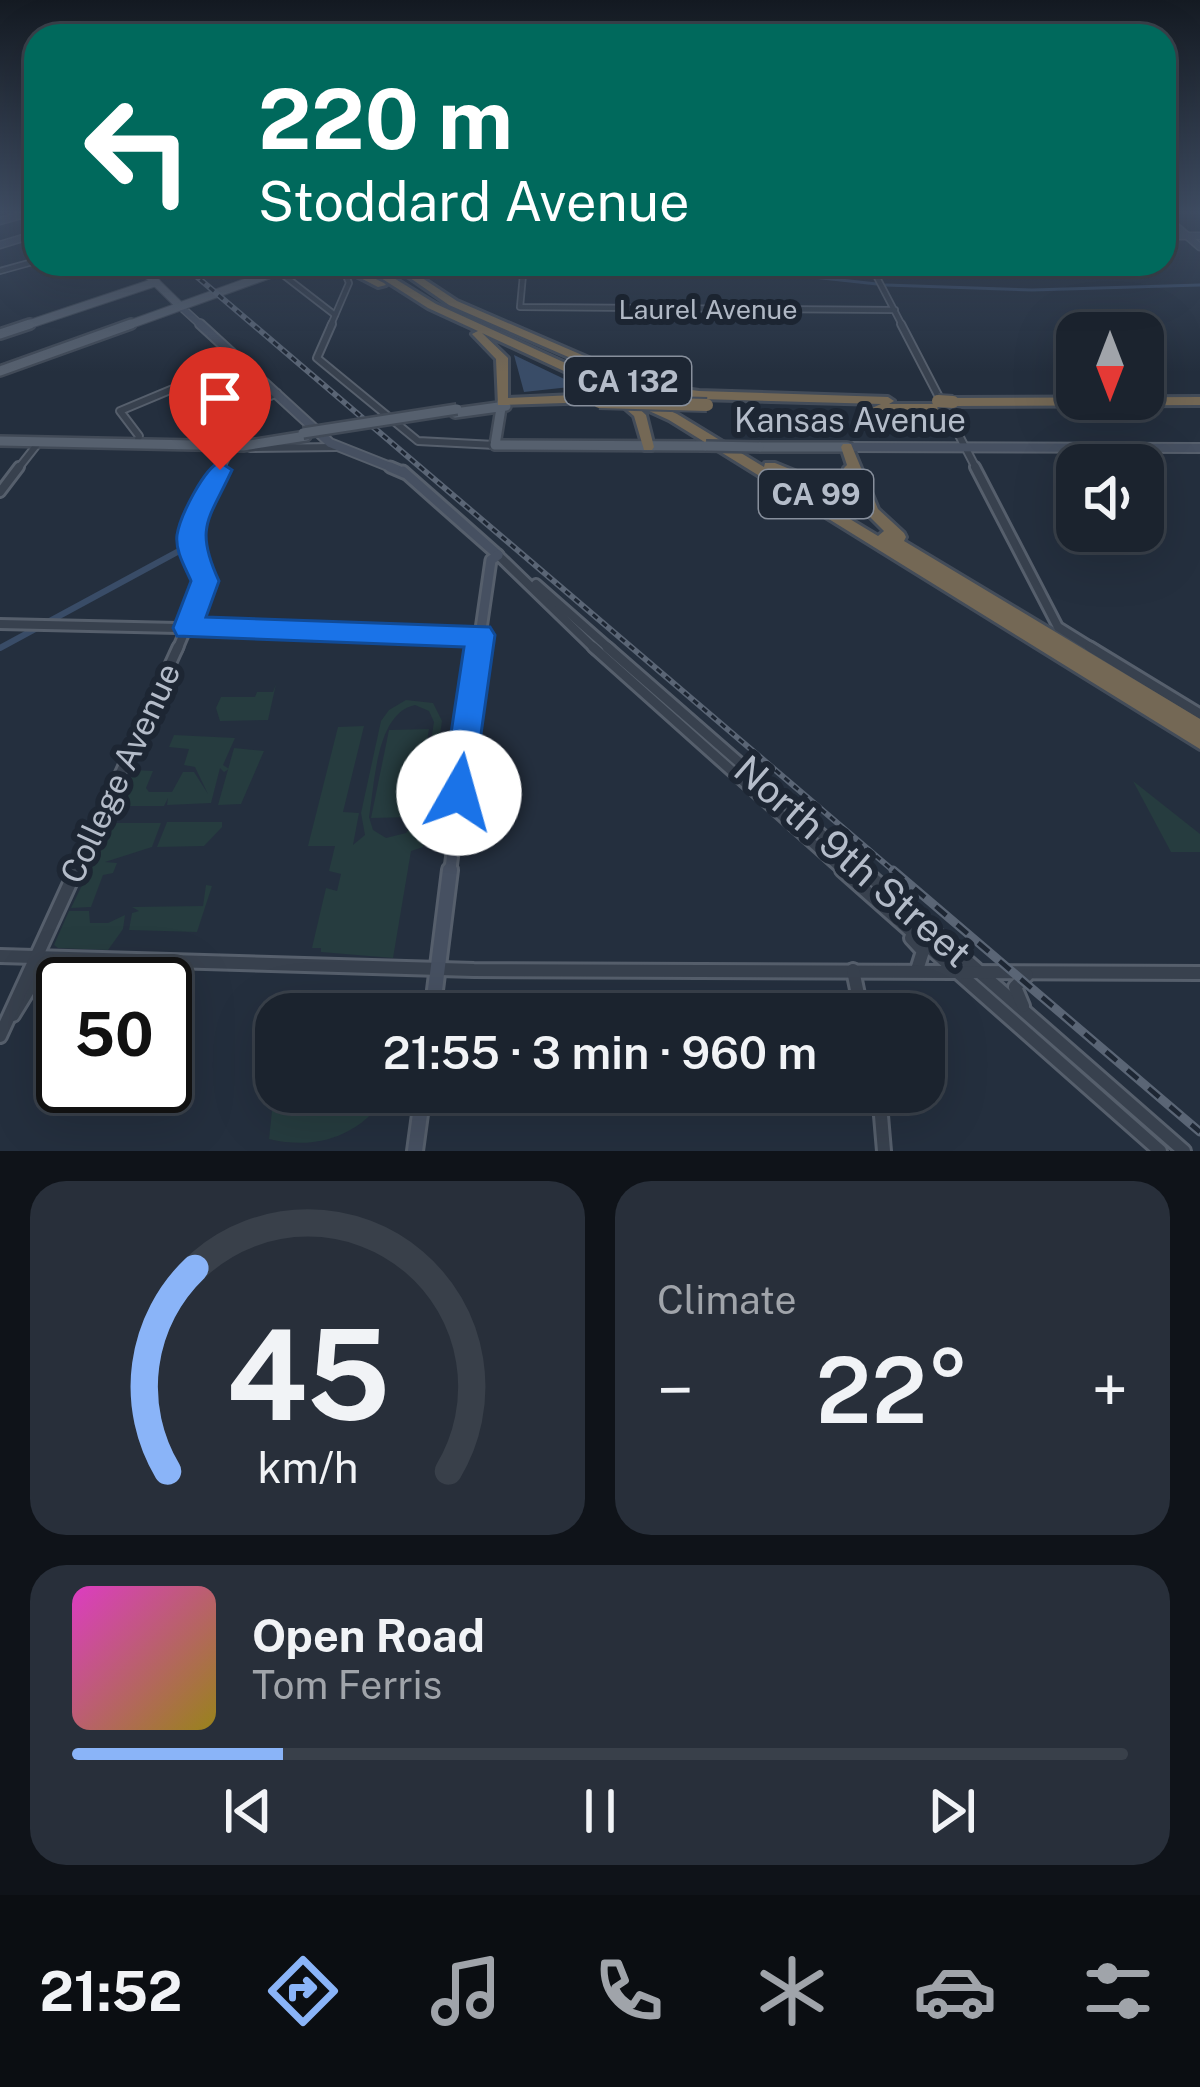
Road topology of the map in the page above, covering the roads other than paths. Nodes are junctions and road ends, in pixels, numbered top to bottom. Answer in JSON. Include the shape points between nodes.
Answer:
{"nodes":[{"id":1,"x":150,"y":276,"type":"edge"},
{"id":2,"x":265,"y":276,"type":"edge"},
{"id":3,"x":286,"y":276,"type":"edge"},
{"id":4,"x":349,"y":276,"type":"edge"},
{"id":5,"x":357,"y":276,"type":"edge"},
{"id":6,"x":366,"y":276,"type":"edge"},
{"id":7,"x":374,"y":276,"type":"edge"},
{"id":8,"x":375,"y":276,"type":"edge"},
{"id":9,"x":397,"y":276,"type":"edge"},
{"id":10,"x":404,"y":276,"type":"edge"},
{"id":11,"x":411,"y":276,"type":"edge"},
{"id":12,"x":523,"y":276,"type":"edge"},
{"id":13,"x":877,"y":276,"type":"edge"},
{"id":14,"x":156,"y":282,"type":"junction"},
{"id":15,"x":349,"y":283,"type":"junction"},
{"id":16,"x":416,"y":288,"type":"junction"},
{"id":17,"x":180,"y":306,"type":"junction"},
{"id":18,"x":896,"y":310,"type":"junction"},
{"id":19,"x":335,"y":314,"type":"junction"},
{"id":20,"x":459,"y":318,"type":"junction"},
{"id":21,"x":0,"y":334,"type":"edge"},
{"id":22,"x":550,"y":359,"type":"junction"},
{"id":23,"x":242,"y":360,"type":"junction"},
{"id":24,"x":0,"y":370,"type":"edge"},
{"id":25,"x":277,"y":393,"type":"junction"},
{"id":26,"x":888,"y":401,"type":"junction"},
{"id":27,"x":706,"y":403,"type":"junction"},
{"id":28,"x":1200,"y":404,"type":"edge"},
{"id":29,"x":504,"y":405,"type":"junction"},
{"id":30,"x":947,"y":405,"type":"junction"},
{"id":31,"x":473,"y":410,"type":"junction"},
{"id":32,"x":456,"y":411,"type":"junction"},
{"id":33,"x":498,"y":423,"type":"junction"},
{"id":34,"x":323,"y":436,"type":"junction"},
{"id":35,"x":303,"y":439,"type":"junction"},
{"id":36,"x":0,"y":441,"type":"edge"},
{"id":37,"x":233,"y":441,"type":"junction"},
{"id":38,"x":39,"y":442,"type":"junction"},
{"id":39,"x":136,"y":443,"type":"junction"},
{"id":40,"x":499,"y":445,"type":"junction"},
{"id":41,"x":712,"y":445,"type":"junction"},
{"id":42,"x":648,"y":447,"type":"junction"},
{"id":43,"x":847,"y":447,"type":"junction"},
{"id":44,"x":343,"y":448,"type":"junction"},
{"id":45,"x":965,"y":448,"type":"junction"},
{"id":46,"x":1200,"y":448,"type":"edge"},
{"id":47,"x":770,"y":466,"type":"junction"},
{"id":48,"x":404,"y":473,"type":"junction"},
{"id":49,"x":0,"y":492,"type":"edge"},
{"id":50,"x":498,"y":555,"type":"junction"},
{"id":51,"x":519,"y":574,"type":"junction"},
{"id":52,"x":956,"y":577,"type":"junction"},
{"id":53,"x":0,"y":624,"type":"edge"},
{"id":54,"x":192,"y":628,"type":"junction"},
{"id":55,"x":480,"y":635,"type":"junction"},
{"id":56,"x":634,"y":686,"type":"junction"},
{"id":57,"x":1200,"y":714,"type":"edge"},
{"id":58,"x":690,"y":719,"type":"junction"},
{"id":59,"x":1200,"y":728,"type":"edge"},
{"id":60,"x":1200,"y":741,"type":"edge"},
{"id":61,"x":883,"y":906,"type":"junction"},
{"id":62,"x":0,"y":956,"type":"edge"},
{"id":63,"x":42,"y":957,"type":"edge"},
{"id":64,"x":36,"y":958,"type":"edge"},
{"id":65,"x":192,"y":962,"type":"edge"},
{"id":66,"x":36,"y":969,"type":"edge"},
{"id":67,"x":437,"y":969,"type":"junction"},
{"id":68,"x":853,"y":970,"type":"junction"},
{"id":69,"x":916,"y":971,"type":"junction"},
{"id":70,"x":958,"y":972,"type":"junction"},
{"id":71,"x":979,"y":972,"type":"junction"},
{"id":72,"x":1036,"y":972,"type":"junction"},
{"id":73,"x":1200,"y":973,"type":"edge"},
{"id":74,"x":434,"y":993,"type":"edge"},
{"id":75,"x":858,"y":993,"type":"edge"},
{"id":76,"x":2,"y":1030,"type":"edge"},
{"id":77,"x":1062,"y":1045,"type":"junction"},
{"id":78,"x":420,"y":1113,"type":"edge"},
{"id":79,"x":881,"y":1113,"type":"edge"},
{"id":80,"x":415,"y":1151,"type":"edge"},
{"id":81,"x":884,"y":1151,"type":"edge"},
{"id":82,"x":1160,"y":1151,"type":"edge"},
{"id":83,"x":1184,"y":1151,"type":"edge"}],
"edges":[{"from":1,"to":14,"type":"main road"},
{"from":2,"to":17,"type":"main road"},
{"from":3,"to":19,"type":"street"},
{"from":4,"to":15,"type":"street"},
{"from":5,"to":15,"type":"highway"},
{"from":6,"to":20,"type":"highway"},
{"from":7,"to":29,"type":"highway","via":[[488,340],[504,364]]},
{"from":8,"to":20,"type":"highway","number":"CA 99"},
{"from":9,"to":16,"type":"highway","number":"CA 99"},
{"from":10,"to":16,"type":"highway"},
{"from":11,"to":26,"type":"highway","number":"CA 132","via":[[453,303],[646,387]]},
{"from":12,"to":18,"type":"street","name":"Laurel Avenue","via":[[520,307]]},
{"from":13,"to":18,"type":"street"},
{"from":14,"to":17,"type":"main road"},
{"from":14,"to":21,"type":"main road"},
{"from":15,"to":19,"type":"street"},
{"from":16,"to":47,"type":"highway","number":"CA 99","via":[[664,405]]},
{"from":17,"to":23,"type":"main road"},
{"from":17,"to":24,"type":"main road"},
{"from":18,"to":45,"type":"street"},
{"from":19,"to":40,"type":"street","name":"Kansas Avenue","via":[[316,358],[407,434],[428,444]]},
{"from":20,"to":22,"type":"highway","number":"CA 99"},
{"from":22,"to":41,"type":"highway","number":"CA 99"},
{"from":22,"to":42,"type":"highway","via":[[633,406]]},
{"from":23,"to":25,"type":"main road"},
{"from":23,"to":39,"type":"street","via":[[120,411],[139,435]]},
{"from":25,"to":34,"type":"main road"},
{"from":25,"to":37,"type":"street","via":[[216,420]]},
{"from":26,"to":27,"type":"highway"},
{"from":26,"to":30,"type":"highway","number":"CA 132"},
{"from":27,"to":29,"type":"highway","number":"CA 132","bridge":true},
{"from":27,"to":30,"type":"highway","number":"CA 132"},
{"from":28,"to":30,"type":"highway","number":"CA 132"},
{"from":29,"to":31,"type":"main road"},
{"from":29,"to":32,"type":"main road"},
{"from":29,"to":33,"type":"main road"},
{"from":29,"to":40,"type":"main road"},
{"from":31,"to":32,"type":"main road"},
{"from":31,"to":33,"type":"main road","via":[[494,412]]},
{"from":32,"to":35,"type":"main road","bridge":true},
{"from":33,"to":40,"type":"main road"},
{"from":34,"to":35,"type":"street"},
{"from":34,"to":44,"type":"main road","name":"North 9th Street"},
{"from":34,"to":48,"type":"main road","name":"North 9th Street"},
{"from":35,"to":37,"type":"main road"},
{"from":35,"to":37,"type":"main road"},
{"from":35,"to":44,"type":"street"},
{"from":36,"to":38,"type":"main road"},
{"from":37,"to":39,"type":"main road"},
{"from":37,"to":54,"type":"street","name":"College Avenue","via":[[190,545],[205,581]]},
{"from":38,"to":39,"type":"main road"},
{"from":38,"to":49,"type":"street"},
{"from":40,"to":42,"type":"main road","name":"Kansas Avenue"},
{"from":41,"to":42,"type":"main road","name":"Kansas Avenue"},
{"from":41,"to":42,"type":"highway","via":[[663,421],[650,427]]},
{"from":41,"to":43,"type":"main road","name":"Kansas Avenue","bridge":true},
{"from":41,"to":60,"type":"highway","number":"CA 99"},
{"from":43,"to":45,"type":"main road","name":"Kansas Avenue"},
{"from":43,"to":47,"type":"highway","via":[[853,481],[840,492]]},
{"from":43,"to":52,"type":"highway","via":[[879,522]]},
{"from":44,"to":48,"type":"main road","name":"North 9th Street"},
{"from":45,"to":46,"type":"main road","name":"Kansas Avenue"},
{"from":45,"to":57,"type":"street","via":[[1058,627]]},
{"from":47,"to":52,"type":"highway","number":"CA 99"},
{"from":48,"to":50,"type":"main road","name":"North 9th Street"},
{"from":50,"to":51,"type":"street","name":"North 9th Street"},
{"from":50,"to":55,"type":"main road"},
{"from":51,"to":56,"type":"street","name":"North 9th Street"},
{"from":51,"to":58,"type":"street","name":"North 9th Street"},
{"from":52,"to":59,"type":"highway","number":"CA 99"},
{"from":53,"to":54,"type":"street"},
{"from":54,"to":55,"type":"street"},
{"from":54,"to":63,"type":"street","name":"College Avenue"},
{"from":55,"to":67,"type":"main road"},
{"from":56,"to":58,"type":"street","via":[[644,682]]},
{"from":56,"to":61,"type":"street","name":"North 9th Street"},
{"from":58,"to":71,"type":"street","name":"North 9th Street"},
{"from":61,"to":69,"type":"street","via":[[921,948]]},
{"from":61,"to":70,"type":"street","name":"North 9th Street"},
{"from":62,"to":64,"type":"street"},
{"from":65,"to":67,"type":"street"},
{"from":66,"to":76,"type":"street","name":"College Avenue"},
{"from":67,"to":68,"type":"street"},
{"from":67,"to":74,"type":"main road"},
{"from":68,"to":69,"type":"street"},
{"from":68,"to":75,"type":"street"},
{"from":69,"to":70,"type":"street"},
{"from":70,"to":71,"type":"street"},
{"from":70,"to":82,"type":"street","name":"North 9th Street"},
{"from":71,"to":72,"type":"street"},
{"from":71,"to":77,"type":"street","name":"North 9th Street"},
{"from":72,"to":73,"type":"street"},
{"from":72,"to":77,"type":"street","via":[[1020,978],[1016,995]]},
{"from":77,"to":83,"type":"street","name":"North 9th Street"},
{"from":78,"to":80,"type":"main road"},
{"from":79,"to":81,"type":"street"}]}
